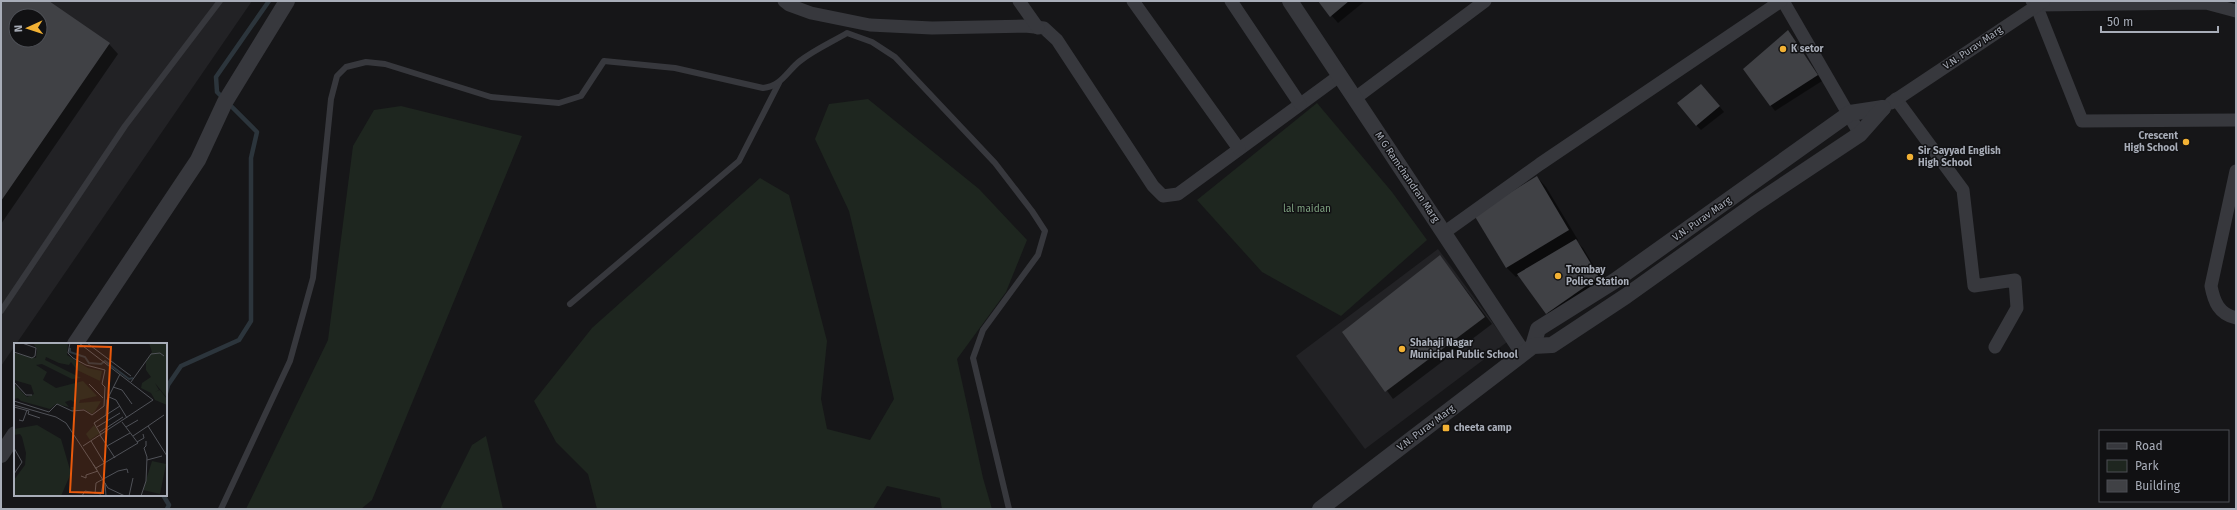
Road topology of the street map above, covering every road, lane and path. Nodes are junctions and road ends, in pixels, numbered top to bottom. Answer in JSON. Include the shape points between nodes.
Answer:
{"nodes":[{"id":1,"x":220,"y":1,"type":"edge"},
{"id":2,"x":287,"y":1,"type":"edge"},
{"id":3,"x":784,"y":1,"type":"edge"},
{"id":4,"x":1019,"y":1,"type":"edge"},
{"id":5,"x":1133,"y":1,"type":"edge"},
{"id":6,"x":1231,"y":1,"type":"edge"},
{"id":7,"x":1290,"y":1,"type":"edge"},
{"id":8,"x":1485,"y":1,"type":"edge"},
{"id":9,"x":1782,"y":1,"type":"edge"},
{"id":10,"x":2038,"y":2,"type":"edge"},
{"id":11,"x":2236,"y":11,"type":"edge"},
{"id":12,"x":1038,"y":28,"type":"junction"},
{"id":13,"x":1339,"y":76,"type":"junction"},
{"id":14,"x":779,"y":83,"type":"junction"},
{"id":15,"x":1354,"y":99,"type":"junction"},
{"id":16,"x":1896,"y":99,"type":"junction"},
{"id":17,"x":1300,"y":104,"type":"junction"},
{"id":18,"x":1883,"y":108,"type":"junction"},
{"id":19,"x":1850,"y":113,"type":"junction"},
{"id":20,"x":2236,"y":120,"type":"edge"},
{"id":21,"x":1860,"y":134,"type":"junction"},
{"id":22,"x":1239,"y":149,"type":"junction"},
{"id":23,"x":2236,"y":171,"type":"edge"},
{"id":24,"x":1744,"y":189,"type":"junction"},
{"id":25,"x":1755,"y":204,"type":"junction"},
{"id":26,"x":1445,"y":232,"type":"junction"},
{"id":27,"x":1616,"y":280,"type":"junction"},
{"id":28,"x":1626,"y":296,"type":"junction"},
{"id":29,"x":570,"y":304,"type":"dead end"},
{"id":30,"x":1,"y":311,"type":"edge"},
{"id":31,"x":2236,"y":318,"type":"edge"},
{"id":32,"x":76,"y":343,"type":"edge"},
{"id":33,"x":1995,"y":347,"type":"dead end"},
{"id":34,"x":1528,"y":350,"type":"junction"},
{"id":35,"x":14,"y":436,"type":"edge"},
{"id":36,"x":1,"y":455,"type":"edge"},
{"id":37,"x":221,"y":509,"type":"edge"},
{"id":38,"x":1009,"y":509,"type":"edge"},
{"id":39,"x":1320,"y":509,"type":"edge"}],
"edges":[{"from":1,"to":30,"type":"lane","via":[[125,126]]},
{"from":2,"to":32,"type":"street","via":[[225,102],[198,160]]},
{"from":3,"to":12,"type":"street","via":[[811,13],[870,25]]},
{"from":4,"to":12,"type":"street"},
{"from":5,"to":22,"type":"street"},
{"from":6,"to":17,"type":"street"},
{"from":7,"to":13,"type":"street","name":"M G Ramchandran Marg"},
{"from":8,"to":15,"type":"street"},
{"from":9,"to":19,"type":"street"},
{"from":9,"to":26,"type":"street","via":[[1540,164]]},
{"from":10,"to":11,"type":"street","via":[[2206,3]]},
{"from":10,"to":16,"type":"street","name":"V.N. Purav Marg"},
{"from":10,"to":20,"type":"street","via":[[2082,121]]},
{"from":12,"to":22,"type":"street","via":[[1044,28],[1057,40],[1153,186],[1163,196],[1178,194]]},
{"from":13,"to":15,"type":"street","name":"M G Ramchandran Marg"},
{"from":13,"to":17,"type":"street"},
{"from":14,"to":29,"type":"lane","via":[[739,161]]},
{"from":14,"to":37,"type":"lane","via":[[763,88],[675,68],[604,61],[581,96],[559,103],[491,97],[385,64],[366,62],[346,67],[337,76],[331,99],[313,278],[290,361]]},
{"from":14,"to":38,"type":"lane","via":[[800,61],[847,33],[872,42],[895,57],[995,163],[1045,232],[1038,255],[983,330],[973,358]]},
{"from":15,"to":26,"type":"street","name":"M G Ramchandran Marg"},
{"from":16,"to":18,"type":"street","name":"V.N. Purav Marg"},
{"from":16,"to":33,"type":"street","via":[[1963,190],[1974,286],[2015,280],[2017,308]]},
{"from":17,"to":22,"type":"street"},
{"from":18,"to":19,"type":"street","name":"V.N. Purav Marg"},
{"from":18,"to":21,"type":"street","name":"V.N. Purav Marg"},
{"from":19,"to":21,"type":"street"},
{"from":19,"to":24,"type":"street","name":"V.N. Purav Marg"},
{"from":21,"to":25,"type":"street","name":"V.N. Purav Marg"},
{"from":23,"to":31,"type":"street","via":[[2211,286],[2214,302],[2227,316]]},
{"from":24,"to":25,"type":"street"},
{"from":24,"to":27,"type":"street","name":"V.N. Purav Marg"},
{"from":25,"to":28,"type":"street","name":"V.N. Purav Marg"},
{"from":26,"to":34,"type":"street","name":"M G Ramchandran Marg"},
{"from":27,"to":28,"type":"street"},
{"from":27,"to":34,"type":"street","name":"V.N. Purav Marg","via":[[1538,329]]},
{"from":28,"to":34,"type":"street","name":"V.N. Purav Marg","via":[[1552,345]]},
{"from":34,"to":39,"type":"street","name":"V.N. Purav Marg"},
{"from":35,"to":36,"type":"street"}]}
